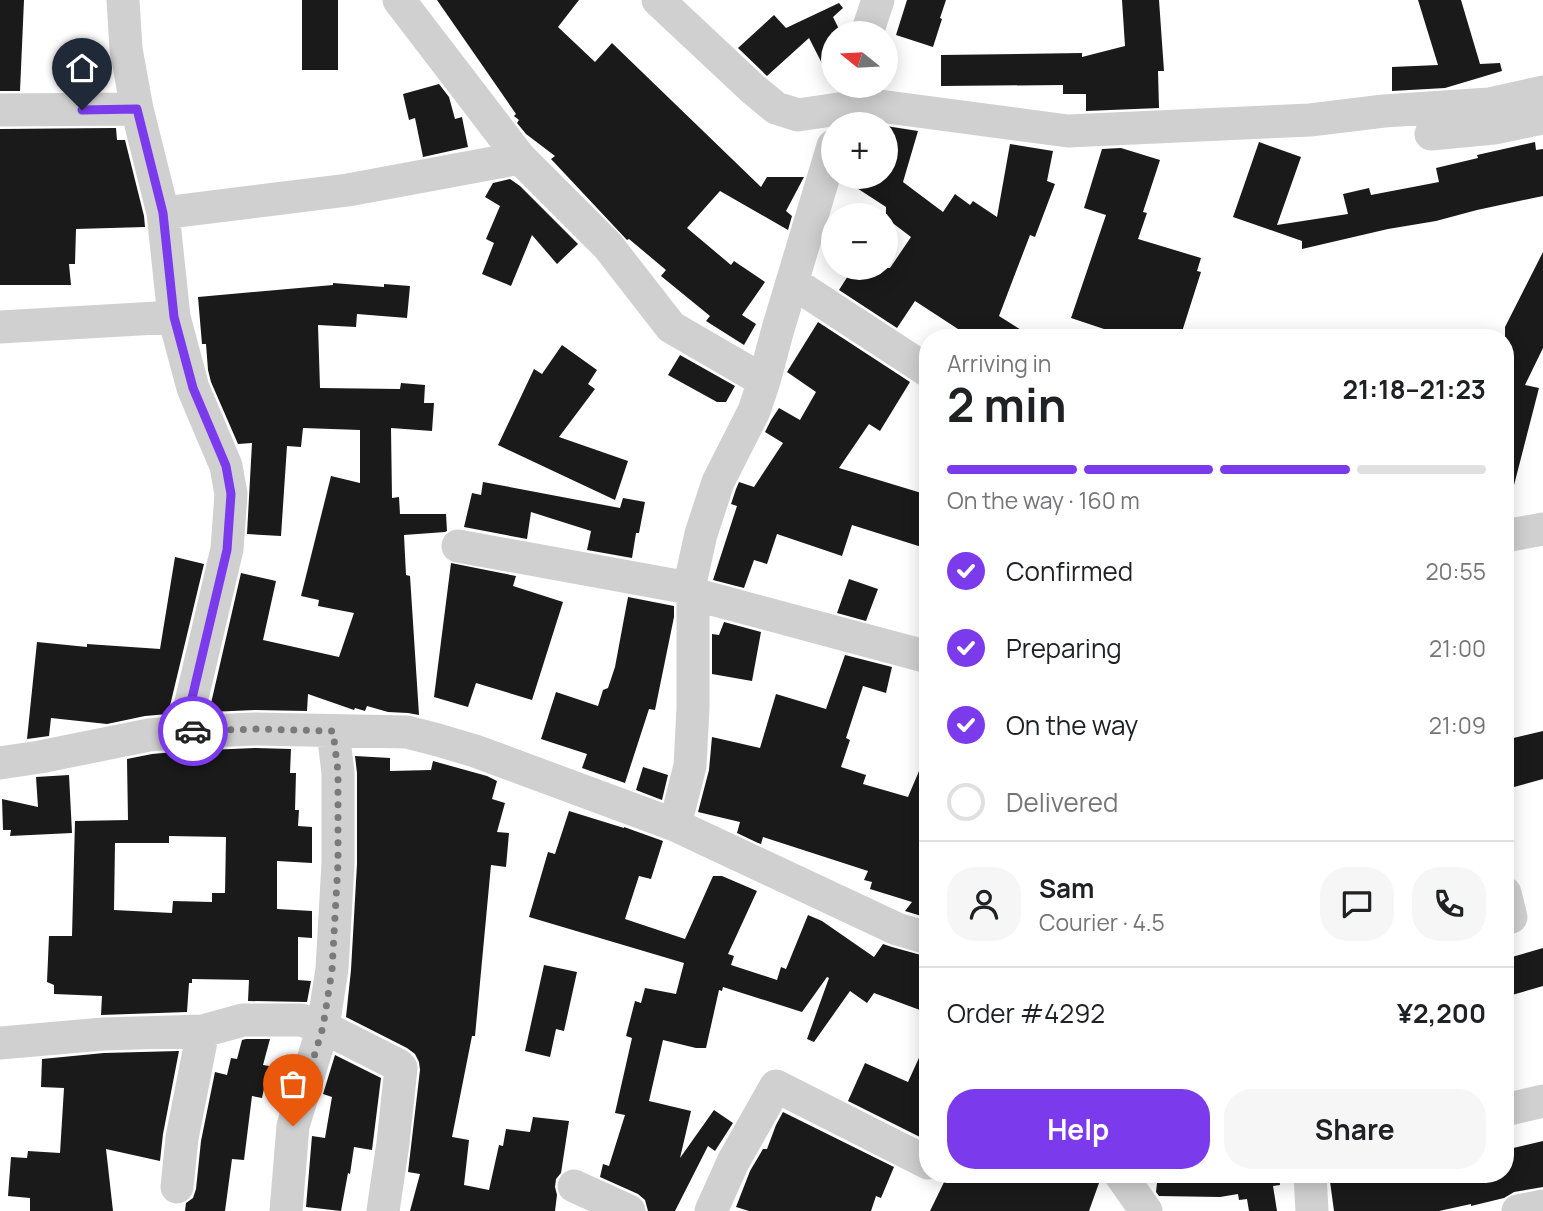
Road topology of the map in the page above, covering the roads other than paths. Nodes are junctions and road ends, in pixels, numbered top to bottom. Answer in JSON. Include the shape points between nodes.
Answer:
{"nodes":[{"id":1,"x":123,"y":0,"type":"edge"},
{"id":2,"x":399,"y":0,"type":"edge"},
{"id":3,"x":658,"y":0,"type":"edge"},
{"id":4,"x":878,"y":0,"type":"edge"},
{"id":5,"x":871,"y":21,"type":"edge"},
{"id":6,"x":1543,"y":92,"type":"edge"},
{"id":7,"x":845,"y":106,"type":"edge"},
{"id":8,"x":137,"y":109,"type":"junction"},
{"id":9,"x":0,"y":110,"type":"edge"},
{"id":10,"x":1543,"y":118,"type":"edge"},
{"id":11,"x":1431,"y":134,"type":"dead end"},
{"id":12,"x":520,"y":158,"type":"junction"},
{"id":13,"x":821,"y":186,"type":"edge"},
{"id":14,"x":163,"y":213,"type":"junction"},
{"id":15,"x":792,"y":282,"type":"junction"},
{"id":16,"x":174,"y":317,"type":"junction"},
{"id":17,"x":0,"y":327,"type":"edge"},
{"id":18,"x":919,"y":365,"type":"edge"},
{"id":19,"x":764,"y":382,"type":"junction"},
{"id":20,"x":1543,"y":529,"type":"edge"},
{"id":21,"x":1514,"y":534,"type":"edge"},
{"id":22,"x":458,"y":546,"type":"dead end"},
{"id":23,"x":691,"y":591,"type":"junction"},
{"id":24,"x":919,"y":654,"type":"edge"},
{"id":25,"x":333,"y":731,"type":"junction"},
{"id":26,"x":184,"y":732,"type":"junction"},
{"id":27,"x":0,"y":763,"type":"edge"},
{"id":28,"x":675,"y":825,"type":"junction"},
{"id":29,"x":919,"y":935,"type":"edge"},
{"id":30,"x":323,"y":1027,"type":"junction"},
{"id":31,"x":203,"y":1031,"type":"junction"},
{"id":32,"x":0,"y":1043,"type":"edge"},
{"id":33,"x":1543,"y":1101,"type":"edge"},
{"id":34,"x":1514,"y":1108,"type":"edge"},
{"id":35,"x":919,"y":1158,"type":"edge"},
{"id":36,"x":1126,"y":1183,"type":"edge"},
{"id":37,"x":1310,"y":1183,"type":"edge"},
{"id":38,"x":574,"y":1186,"type":"dead end"},
{"id":39,"x":177,"y":1187,"type":"dead end"},
{"id":40,"x":1543,"y":1206,"type":"edge"},
{"id":41,"x":286,"y":1211,"type":"edge"},
{"id":42,"x":383,"y":1211,"type":"edge"},
{"id":43,"x":629,"y":1211,"type":"edge"},
{"id":44,"x":711,"y":1211,"type":"edge"},
{"id":45,"x":1146,"y":1211,"type":"edge"},
{"id":46,"x":1312,"y":1211,"type":"edge"},
{"id":47,"x":1518,"y":1211,"type":"edge"}],
"edges":[{"from":1,"to":8,"type":"street"},
{"from":2,"to":12,"type":"street"},
{"from":3,"to":7,"type":"street","via":[[776,108],[798,115]]},
{"from":4,"to":5,"type":"street"},
{"from":6,"to":7,"type":"street","via":[[1489,104],[1310,120],[1068,131],[872,105]]},
{"from":8,"to":9,"type":"street"},
{"from":8,"to":14,"type":"street"},
{"from":10,"to":11,"type":"street"},
{"from":12,"to":14,"type":"street","via":[[348,190]]},
{"from":12,"to":19,"type":"street","via":[[608,246],[671,327]]},
{"from":13,"to":15,"type":"street"},
{"from":14,"to":16,"type":"street"},
{"from":15,"to":18,"type":"street"},
{"from":15,"to":19,"type":"street"},
{"from":16,"to":17,"type":"street"},
{"from":16,"to":26,"type":"street","via":[[193,388],[226,466],[231,494],[227,550]]},
{"from":19,"to":23,"type":"street","via":[[718,482]]},
{"from":20,"to":21,"type":"street"},
{"from":22,"to":23,"type":"street"},
{"from":23,"to":24,"type":"street"},
{"from":23,"to":28,"type":"street","via":[[690,766]]},
{"from":25,"to":26,"type":"street"},
{"from":25,"to":28,"type":"street","via":[[407,732],[438,740]]},
{"from":25,"to":30,"type":"street","via":[[338,863],[332,970]]},
{"from":26,"to":27,"type":"street","via":[[139,736]]},
{"from":28,"to":29,"type":"street"},
{"from":30,"to":31,"type":"street","via":[[301,1020],[256,1019]]},
{"from":30,"to":41,"type":"street","via":[[293,1126]]},
{"from":30,"to":42,"type":"street","via":[[401,1068]]},
{"from":31,"to":32,"type":"street"},
{"from":31,"to":39,"type":"street"},
{"from":33,"to":34,"type":"street"},
{"from":35,"to":44,"type":"street","via":[[776,1086]]},
{"from":36,"to":45,"type":"street"},
{"from":37,"to":46,"type":"street"},
{"from":38,"to":43,"type":"street"},
{"from":40,"to":47,"type":"street"}]}
